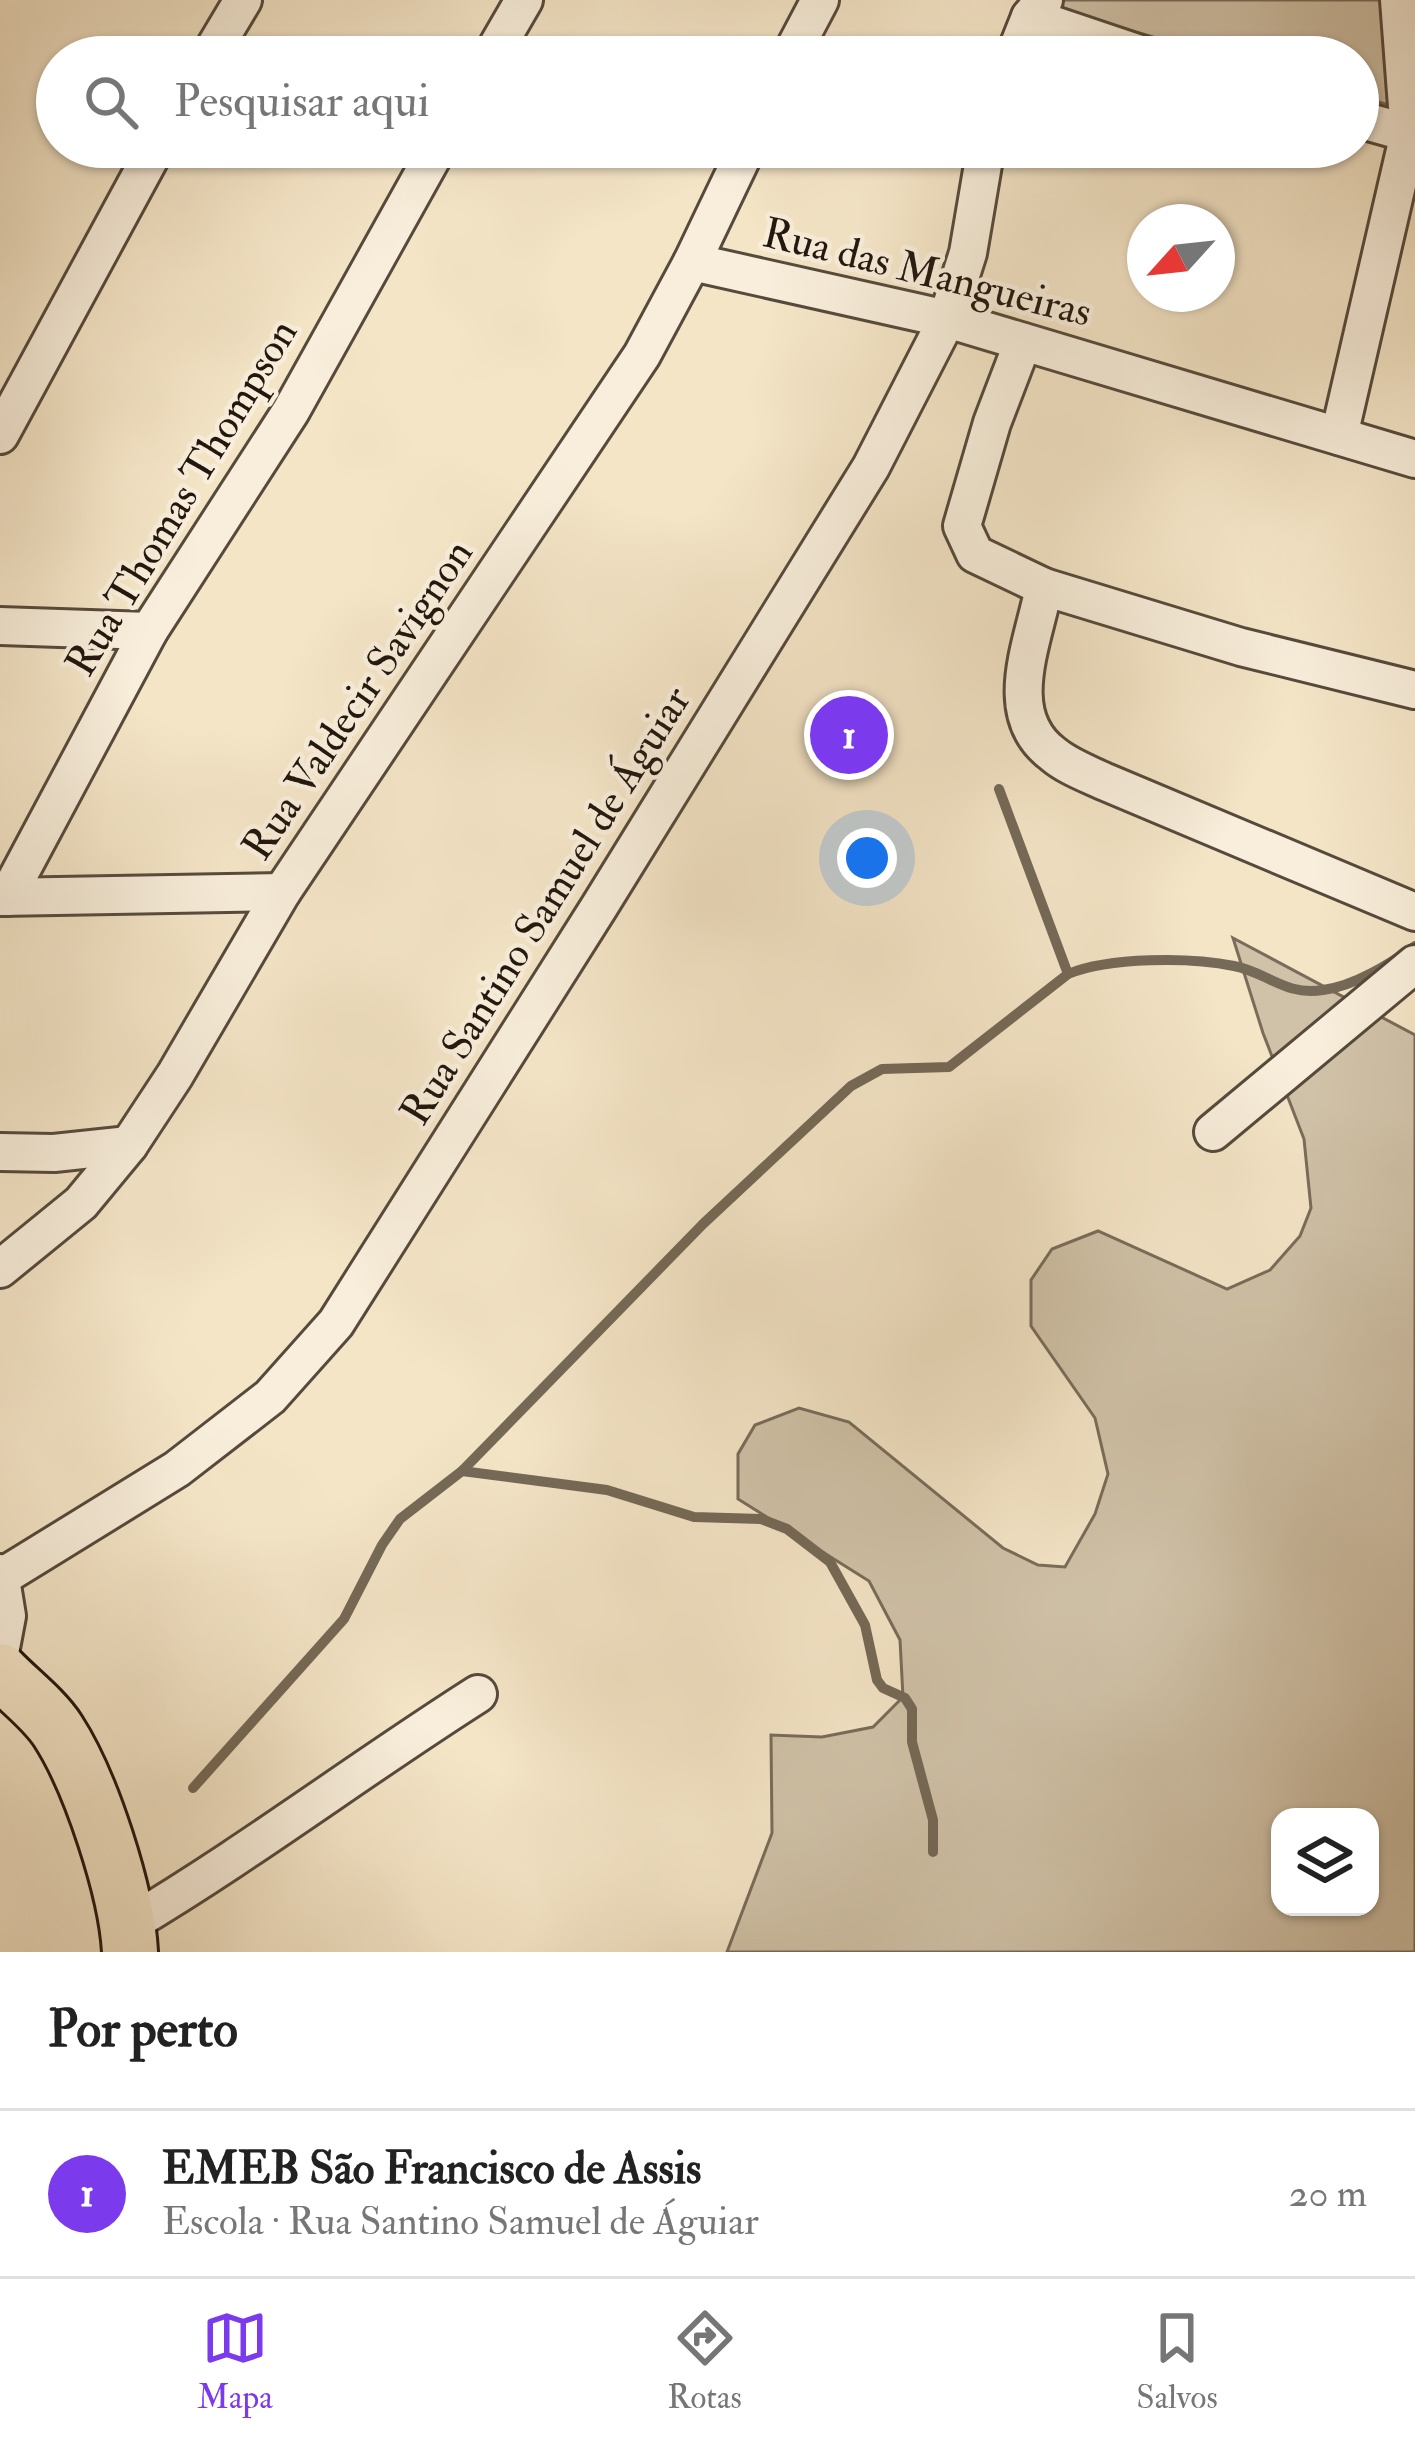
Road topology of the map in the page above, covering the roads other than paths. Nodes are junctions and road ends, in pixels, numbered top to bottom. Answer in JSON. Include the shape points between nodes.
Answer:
{"nodes":[{"id":1,"x":243,"y":0,"type":"edge"},
{"id":2,"x":524,"y":0,"type":"edge"},
{"id":3,"x":820,"y":0,"type":"edge"},
{"id":4,"x":1399,"y":0,"type":"edge"},
{"id":5,"x":1037,"y":8,"type":"edge"},
{"id":6,"x":222,"y":36,"type":"edge"},
{"id":7,"x":503,"y":36,"type":"edge"},
{"id":8,"x":801,"y":36,"type":"edge"},
{"id":9,"x":1024,"y":36,"type":"edge"},
{"id":10,"x":1101,"y":36,"type":"edge"},
{"id":11,"x":1379,"y":125,"type":"edge"},
{"id":12,"x":1412,"y":134,"type":"edge"},
{"id":13,"x":145,"y":168,"type":"edge"},
{"id":14,"x":426,"y":168,"type":"edge"},
{"id":15,"x":737,"y":168,"type":"edge"},
{"id":16,"x":982,"y":168,"type":"edge"},
{"id":17,"x":692,"y":262,"type":"junction"},
{"id":18,"x":946,"y":319,"type":"junction"},
{"id":19,"x":1023,"y":342,"type":"junction"},
{"id":20,"x":0,"y":434,"type":"edge"},
{"id":21,"x":1339,"y":436,"type":"junction"},
{"id":22,"x":1415,"y":458,"type":"edge"},
{"id":23,"x":1044,"y":587,"type":"junction"},
{"id":24,"x":0,"y":626,"type":"edge"},
{"id":25,"x":149,"y":631,"type":"junction"},
{"id":26,"x":1415,"y":690,"type":"edge"},
{"id":27,"x":282,"y":892,"type":"junction"},
{"id":28,"x":4,"y":897,"type":"edge"},
{"id":29,"x":1415,"y":912,"type":"edge"},
{"id":30,"x":1415,"y":964,"type":"edge"},
{"id":31,"x":1214,"y":1132,"type":"dead end"},
{"id":32,"x":129,"y":1145,"type":"junction"},
{"id":33,"x":0,"y":1152,"type":"edge"},
{"id":34,"x":0,"y":1269,"type":"edge"},
{"id":35,"x":1,"y":1575,"type":"edge"},
{"id":36,"x":0,"y":1653,"type":"edge"},
{"id":37,"x":0,"y":1670,"type":"edge"},
{"id":38,"x":478,"y":1694,"type":"dead end"},
{"id":39,"x":129,"y":1939,"type":"edge"}],
"edges":[{"from":1,"to":6,"type":"street"},
{"from":2,"to":7,"type":"street"},
{"from":3,"to":8,"type":"street"},
{"from":4,"to":12,"type":"street"},
{"from":5,"to":9,"type":"street"},
{"from":5,"to":10,"type":"street"},
{"from":11,"to":12,"type":"street"},
{"from":12,"to":21,"type":"street"},
{"from":13,"to":20,"type":"street"},
{"from":14,"to":25,"type":"street","name":"Rua Thomas Thompson","via":[[291,411]]},
{"from":15,"to":17,"type":"street","name":"Rua Valdecir Savignon"},
{"from":16,"to":18,"type":"street","name":"Rua Santino Samuel de Águiar"},
{"from":17,"to":18,"type":"street","name":"Rua das Mangueiras"},
{"from":17,"to":27,"type":"street","name":"Rua Valdecir Savignon","via":[[608,407]]},
{"from":18,"to":19,"type":"street","name":"Rua das Mangueiras"},
{"from":18,"to":35,"type":"street","name":"Rua Santino Samuel de Águiar","via":[[842,514],[336,1323],[270,1397],[177,1469]]},
{"from":19,"to":21,"type":"street","name":"Rua das Mangueiras"},
{"from":19,"to":23,"type":"street","via":[[962,526],[975,554]]},
{"from":21,"to":22,"type":"street","name":"Rua das Mangueiras"},
{"from":23,"to":26,"type":"street"},
{"from":23,"to":29,"type":"street","via":[[1022,707],[1055,757]]},
{"from":24,"to":25,"type":"street"},
{"from":25,"to":28,"type":"street","name":"Rua Thomas Thompson"},
{"from":27,"to":28,"type":"street"},
{"from":27,"to":32,"type":"street","name":"Rua Valdecir Savignon"},
{"from":30,"to":31,"type":"street"},
{"from":32,"to":33,"type":"street"},
{"from":32,"to":34,"type":"street","name":"Rua Valdecir Savignon","via":[[81,1203]]},
{"from":35,"to":36,"type":"street","via":[[7,1616]]},
{"from":37,"to":39,"type":"highway","via":[[58,1730],[114,1862]]},
{"from":38,"to":39,"type":"street"}]}
